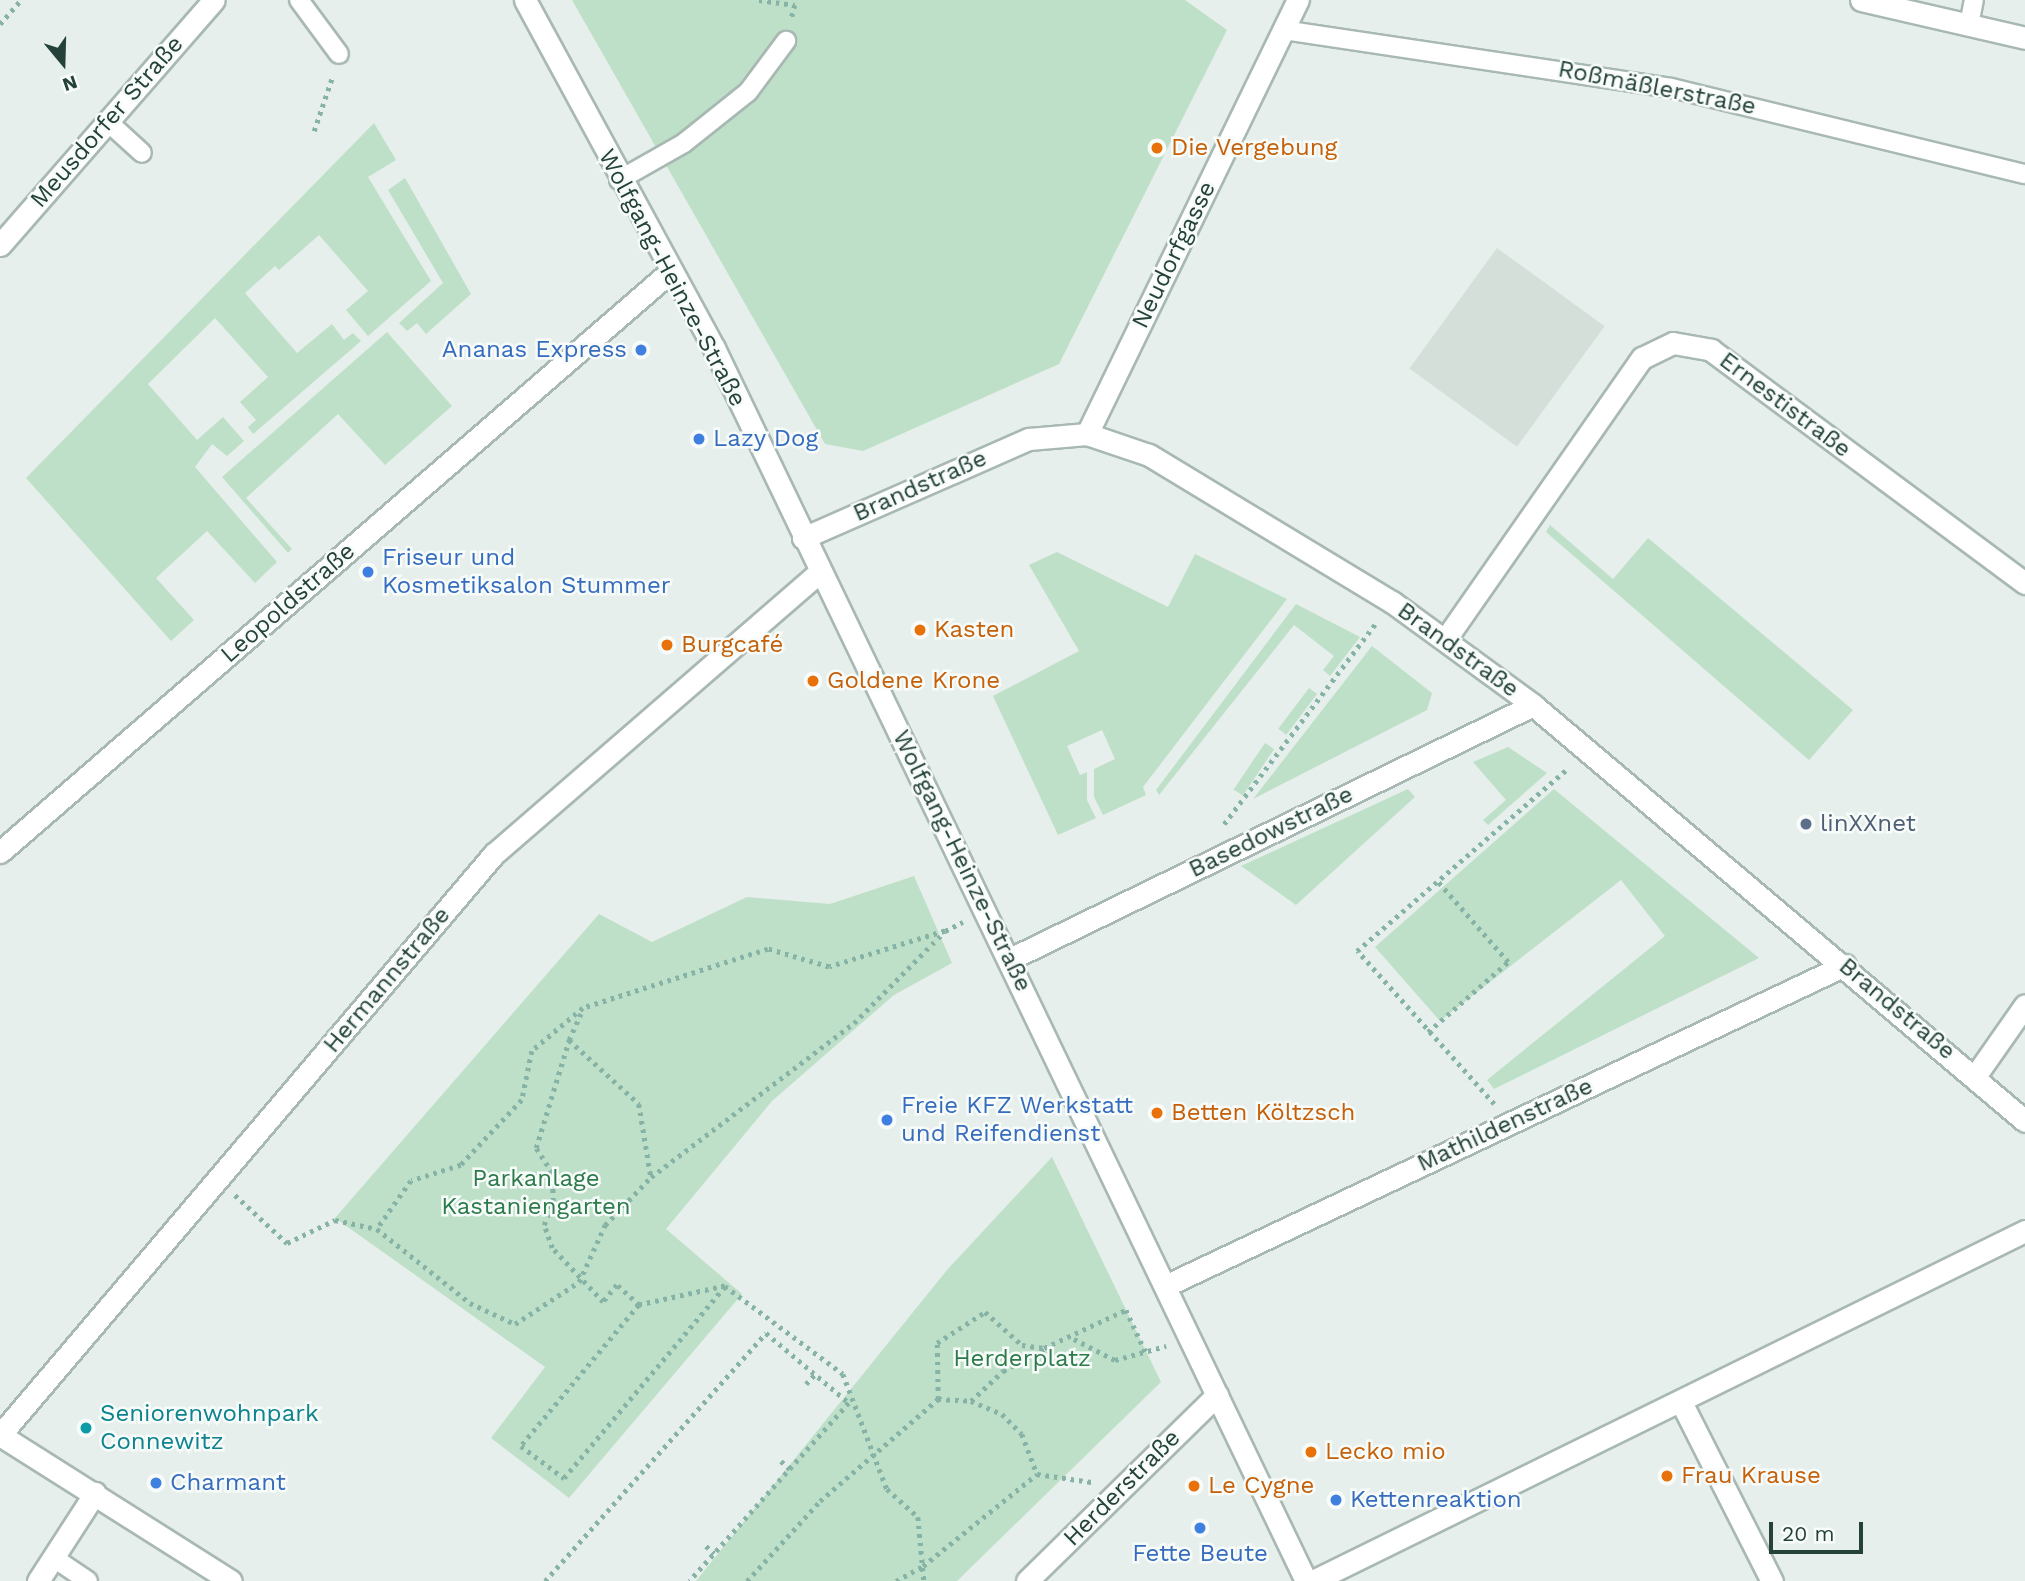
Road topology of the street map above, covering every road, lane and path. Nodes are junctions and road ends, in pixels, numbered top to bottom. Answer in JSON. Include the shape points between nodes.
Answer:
{"nodes":[{"id":1,"x":21,"y":0,"type":"edge"},
{"id":2,"x":214,"y":0,"type":"edge"},
{"id":3,"x":299,"y":0,"type":"edge"},
{"id":4,"x":525,"y":0,"type":"edge"},
{"id":5,"x":759,"y":0,"type":"edge"},
{"id":6,"x":1298,"y":0,"type":"edge"},
{"id":7,"x":1861,"y":0,"type":"edge"},
{"id":8,"x":1974,"y":0,"type":"edge"},
{"id":9,"x":0,"y":24,"type":"edge"},
{"id":10,"x":1969,"y":25,"type":"junction"},
{"id":11,"x":1283,"y":30,"type":"junction"},
{"id":12,"x":2025,"y":38,"type":"edge"},
{"id":13,"x":786,"y":41,"type":"joint"},
{"id":14,"x":339,"y":54,"type":"joint"},
{"id":15,"x":107,"y":121,"type":"junction"},
{"id":16,"x":314,"y":131,"type":"dead end"},
{"id":17,"x":142,"y":153,"type":"dead end"},
{"id":18,"x":2025,"y":174,"type":"edge"},
{"id":19,"x":619,"y":180,"type":"junction"},
{"id":20,"x":0,"y":245,"type":"edge"},
{"id":21,"x":671,"y":271,"type":"junction"},
{"id":22,"x":1087,"y":434,"type":"junction"},
{"id":23,"x":803,"y":538,"type":"junction"},
{"id":24,"x":820,"y":572,"type":"junction"},
{"id":25,"x":2025,"y":583,"type":"edge"},
{"id":26,"x":1392,"y":602,"type":"junction"},
{"id":27,"x":1445,"y":640,"type":"junction"},
{"id":28,"x":1533,"y":705,"type":"junction"},
{"id":29,"x":1587,"y":751,"type":"junction"},
{"id":30,"x":1219,"y":831,"type":"dead end"},
{"id":31,"x":0,"y":852,"type":"edge"},
{"id":32,"x":1437,"y":881,"type":"junction"},
{"id":33,"x":1010,"y":959,"type":"junction"},
{"id":34,"x":1846,"y":965,"type":"junction"},
{"id":35,"x":2025,"y":1005,"type":"edge"},
{"id":36,"x":583,"y":1008,"type":"junction"},
{"id":37,"x":1428,"y":1032,"type":"junction"},
{"id":38,"x":569,"y":1040,"type":"junction"},
{"id":39,"x":1976,"y":1075,"type":"junction"},
{"id":40,"x":2025,"y":1121,"type":"edge"},
{"id":41,"x":1510,"y":1122,"type":"junction"},
{"id":42,"x":650,"y":1177,"type":"junction"},
{"id":43,"x":218,"y":1179,"type":"junction"},
{"id":44,"x":377,"y":1229,"type":"junction"},
{"id":45,"x":2025,"y":1231,"type":"edge"},
{"id":46,"x":579,"y":1282,"type":"junction"},
{"id":47,"x":725,"y":1286,"type":"junction"},
{"id":48,"x":1165,"y":1286,"type":"junction"},
{"id":49,"x":639,"y":1305,"type":"junction"},
{"id":50,"x":1188,"y":1336,"type":"junction"},
{"id":51,"x":1074,"y":1339,"type":"junction"},
{"id":52,"x":1044,"y":1348,"type":"junction"},
{"id":53,"x":1147,"y":1355,"type":"junction"},
{"id":54,"x":816,"y":1373,"type":"junction"},
{"id":55,"x":806,"y":1384,"type":"dead end"},
{"id":56,"x":1217,"y":1395,"type":"junction"},
{"id":57,"x":938,"y":1399,"type":"junction"},
{"id":58,"x":971,"y":1401,"type":"junction"},
{"id":59,"x":1681,"y":1402,"type":"junction"},
{"id":60,"x":0,"y":1435,"type":"edge"},
{"id":61,"x":872,"y":1458,"type":"junction"},
{"id":62,"x":781,"y":1461,"type":"dead end"},
{"id":63,"x":790,"y":1469,"type":"junction"},
{"id":64,"x":1037,"y":1474,"type":"junction"},
{"id":65,"x":1066,"y":1477,"type":"dead end"},
{"id":66,"x":95,"y":1493,"type":"junction"},
{"id":67,"x":706,"y":1546,"type":"dead end"},
{"id":68,"x":714,"y":1553,"type":"junction"},
{"id":69,"x":54,"y":1558,"type":"junction"},
{"id":70,"x":923,"y":1566,"type":"junction"},
{"id":71,"x":38,"y":1581,"type":"edge"},
{"id":72,"x":88,"y":1581,"type":"edge"},
{"id":73,"x":231,"y":1581,"type":"edge"},
{"id":74,"x":545,"y":1581,"type":"edge"},
{"id":75,"x":690,"y":1581,"type":"edge"},
{"id":76,"x":747,"y":1581,"type":"edge"},
{"id":77,"x":896,"y":1581,"type":"edge"},
{"id":78,"x":924,"y":1581,"type":"edge"},
{"id":79,"x":1027,"y":1581,"type":"edge"},
{"id":80,"x":1306,"y":1581,"type":"edge"},
{"id":81,"x":1313,"y":1581,"type":"edge"},
{"id":82,"x":1772,"y":1581,"type":"edge"}],
"edges":[{"from":1,"to":9,"type":"path"},
{"from":2,"to":15,"type":"street","name":"Meusdorfer Straße"},
{"from":3,"to":14,"type":"lane"},
{"from":4,"to":19,"type":"street","name":"Wolfgang-Heinze-Straße"},
{"from":5,"to":13,"type":"path","via":[[795,5]]},
{"from":6,"to":11,"type":"street","name":"Neudorfgasse"},
{"from":7,"to":10,"type":"street"},
{"from":8,"to":10,"type":"lane"},
{"from":10,"to":12,"type":"street"},
{"from":11,"to":18,"type":"lane","name":"Roßmäßlerstraße","via":[[1671,88]]},
{"from":11,"to":22,"type":"street","name":"Neudorfgasse"},
{"from":13,"to":19,"type":"lane","via":[[748,92],[684,143]]},
{"from":14,"to":16,"type":"path"},
{"from":15,"to":17,"type":"lane"},
{"from":15,"to":20,"type":"street","name":"Meusdorfer Straße"},
{"from":19,"to":21,"type":"street","name":"Wolfgang-Heinze-Straße"},
{"from":21,"to":23,"type":"street","name":"Wolfgang-Heinze-Straße"},
{"from":21,"to":31,"type":"street","name":"Leopoldstraße"},
{"from":22,"to":23,"type":"street","name":"Brandstraße","via":[[1029,439]]},
{"from":22,"to":26,"type":"street","name":"Brandstraße","via":[[1149,455]]},
{"from":23,"to":24,"type":"street","name":"Wolfgang-Heinze-Straße"},
{"from":24,"to":33,"type":"street","name":"Wolfgang-Heinze-Straße"},
{"from":24,"to":43,"type":"street","name":"Hermannstraße","via":[[494,854]]},
{"from":25,"to":27,"type":"street","name":"Ernestistraße","via":[[1711,350],[1673,343],[1642,358]]},
{"from":26,"to":27,"type":"street","name":"Brandstraße"},
{"from":26,"to":30,"type":"path"},
{"from":27,"to":28,"type":"street","name":"Brandstraße"},
{"from":28,"to":29,"type":"street","name":"Brandstraße"},
{"from":28,"to":33,"type":"street","name":"Basedowstraße"},
{"from":29,"to":32,"type":"path"},
{"from":29,"to":34,"type":"street","name":"Brandstraße"},
{"from":32,"to":37,"type":"path","via":[[1357,951]]},
{"from":32,"to":37,"type":"path","via":[[1508,962]]},
{"from":33,"to":48,"type":"street","name":"Wolfgang-Heinze-Straße"},
{"from":34,"to":39,"type":"street","name":"Brandstraße"},
{"from":34,"to":41,"type":"street","name":"Mathildenstraße"},
{"from":35,"to":39,"type":"street"},
{"from":36,"to":38,"type":"path"},
{"from":36,"to":42,"type":"path","via":[[768,949],[829,967],[945,931],[853,1023]]},
{"from":36,"to":44,"type":"path","via":[[531,1051],[522,1100],[461,1165],[411,1181]]},
{"from":37,"to":41,"type":"path"},
{"from":38,"to":42,"type":"path","via":[[639,1104]]},
{"from":38,"to":46,"type":"path","via":[[536,1147],[552,1174],[553,1201],[544,1225],[552,1248]]},
{"from":39,"to":40,"type":"street","name":"Brandstraße"},
{"from":41,"to":48,"type":"street","name":"Mathildenstraße"},
{"from":42,"to":46,"type":"path","via":[[605,1225]]},
{"from":43,"to":44,"type":"path","via":[[288,1243],[335,1220]]},
{"from":43,"to":60,"type":"street","name":"Hermannstraße"},
{"from":44,"to":46,"type":"path","via":[[470,1303],[515,1324]]},
{"from":45,"to":59,"type":"street"},
{"from":46,"to":49,"type":"path","via":[[603,1302],[617,1284]]},
{"from":47,"to":49,"type":"path"},
{"from":47,"to":49,"type":"path","via":[[564,1478],[521,1446]]},
{"from":47,"to":61,"type":"path","via":[[842,1374]]},
{"from":48,"to":50,"type":"street","name":"Wolfgang-Heinze-Straße"},
{"from":50,"to":53,"type":"path"},
{"from":50,"to":56,"type":"street","name":"Wolfgang-Heinze-Straße"},
{"from":51,"to":52,"type":"path"},
{"from":51,"to":53,"type":"path","via":[[1115,1360]]},
{"from":51,"to":53,"type":"path","via":[[1126,1310]]},
{"from":52,"to":57,"type":"path","via":[[1023,1345],[985,1312],[959,1324],[937,1343]]},
{"from":52,"to":58,"type":"path","via":[[1003,1371]]},
{"from":54,"to":55,"type":"path"},
{"from":54,"to":63,"type":"path","via":[[849,1404]]},
{"from":54,"to":74,"type":"path","via":[[766,1333]]},
{"from":56,"to":79,"type":"street","name":"Herderstraße"},
{"from":56,"to":80,"type":"street","name":"Wolfgang-Heinze-Straße"},
{"from":57,"to":58,"type":"path"},
{"from":57,"to":61,"type":"path"},
{"from":58,"to":64,"type":"path","via":[[1002,1414],[1022,1434]]},
{"from":59,"to":81,"type":"street"},
{"from":59,"to":82,"type":"street"},
{"from":60,"to":66,"type":"street"},
{"from":61,"to":70,"type":"path","via":[[887,1489],[918,1517]]},
{"from":61,"to":76,"type":"path","via":[[820,1501]]},
{"from":62,"to":63,"type":"path"},
{"from":63,"to":68,"type":"path"},
{"from":64,"to":65,"type":"path"},
{"from":64,"to":70,"type":"path"},
{"from":66,"to":69,"type":"street"},
{"from":66,"to":73,"type":"street"},
{"from":67,"to":68,"type":"path"},
{"from":68,"to":75,"type":"path"},
{"from":69,"to":71,"type":"street"},
{"from":69,"to":72,"type":"lane"},
{"from":70,"to":77,"type":"path"},
{"from":70,"to":78,"type":"path"}]}
